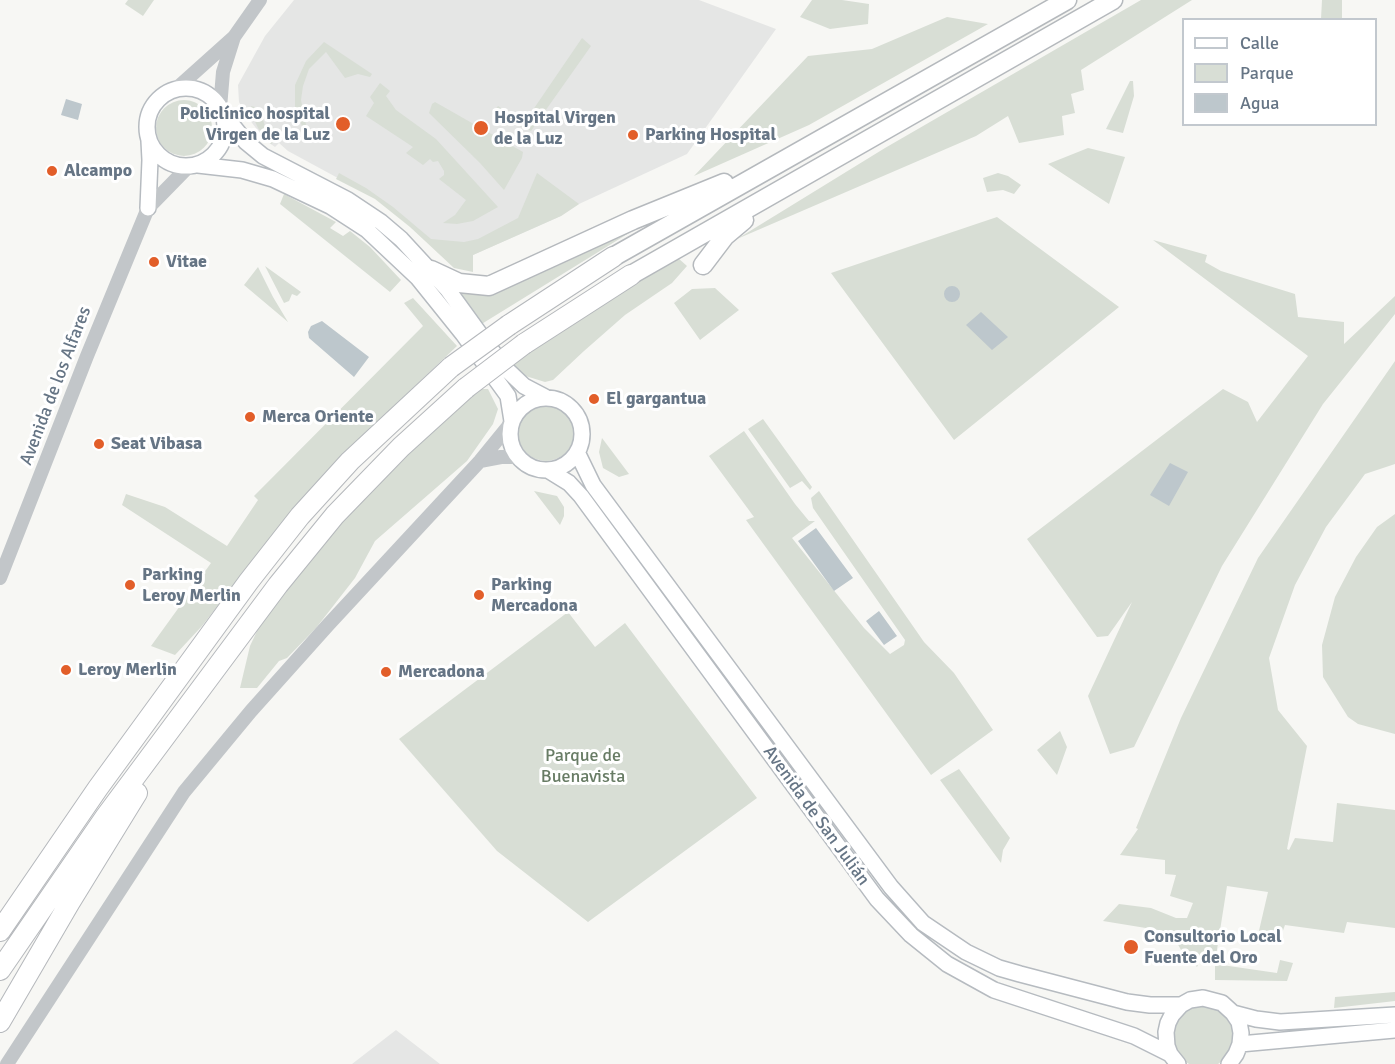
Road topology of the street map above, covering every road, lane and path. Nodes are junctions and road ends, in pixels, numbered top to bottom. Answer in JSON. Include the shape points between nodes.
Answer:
{"nodes":[{"id":1,"x":260,"y":0,"type":"edge"},
{"id":2,"x":1068,"y":0,"type":"edge"},
{"id":3,"x":1113,"y":0,"type":"edge"},
{"id":4,"x":234,"y":37,"type":"junction"},
{"id":5,"x":176,"y":89,"type":"junction"},
{"id":6,"x":222,"y":112,"type":"junction"},
{"id":7,"x":149,"y":141,"type":"junction"},
{"id":8,"x":792,"y":156,"type":"junction"},
{"id":9,"x":194,"y":165,"type":"junction"},
{"id":10,"x":774,"y":194,"type":"junction"},
{"id":11,"x":148,"y":208,"type":"junction"},
{"id":12,"x":613,"y":257,"type":"joint"},
{"id":13,"x":703,"y":265,"type":"dead end"},
{"id":14,"x":431,"y":270,"type":"junction"},
{"id":15,"x":632,"y":274,"type":"joint"},
{"id":16,"x":544,"y":397,"type":"junction"},
{"id":17,"x":512,"y":422,"type":"junction"},
{"id":18,"x":577,"y":452,"type":"junction"},
{"id":19,"x":518,"y":457,"type":"junction"},
{"id":20,"x":480,"y":461,"type":"junction"},
{"id":21,"x":548,"y":470,"type":"junction"},
{"id":22,"x":0,"y":578,"type":"edge"},
{"id":23,"x":205,"y":683,"type":"junction"},
{"id":24,"x":98,"y":788,"type":"junction"},
{"id":25,"x":0,"y":917,"type":"edge"},
{"id":26,"x":0,"y":931,"type":"edge"},
{"id":27,"x":0,"y":970,"type":"edge"},
{"id":28,"x":1181,"y":1005,"type":"junction"},
{"id":29,"x":1233,"y":1013,"type":"junction"},
{"id":30,"x":1395,"y":1015,"type":"edge"},
{"id":31,"x":0,"y":1022,"type":"edge"},
{"id":32,"x":1395,"y":1030,"type":"edge"},
{"id":33,"x":1240,"y":1044,"type":"junction"},
{"id":34,"x":1174,"y":1059,"type":"edge"},
{"id":35,"x":7,"y":1064,"type":"edge"},
{"id":36,"x":1228,"y":1064,"type":"edge"}],
"edges":[{"from":1,"to":4,"type":"street"},
{"from":2,"to":8,"type":"main road"},
{"from":3,"to":10,"type":"main road"},
{"from":4,"to":5,"type":"street"},
{"from":4,"to":6,"type":"street","via":[[224,72]]},
{"from":5,"to":6,"type":"main road","via":[[202,91],[216,101]]},
{"from":5,"to":7,"type":"main road","via":[[161,96],[151,109],[146,125]]},
{"from":6,"to":9,"type":"main road","via":[[225,130],[221,145],[211,157]]},
{"from":6,"to":14,"type":"main road","via":[[255,150],[364,210],[401,239]]},
{"from":7,"to":9,"type":"main road","via":[[165,160],[181,166]]},
{"from":7,"to":11,"type":"main road"},
{"from":8,"to":12,"type":"main road"},
{"from":8,"to":14,"type":"main road","via":[[633,220],[489,286],[459,283]]},
{"from":9,"to":11,"type":"street"},
{"from":9,"to":17,"type":"main road","via":[[242,170],[282,182],[330,206],[374,236],[418,278],[498,381],[508,396]]},
{"from":10,"to":13,"type":"main road","via":[[725,236]]},
{"from":10,"to":15,"type":"main road"},
{"from":11,"to":22,"type":"street","name":"Avenida de los Alfares"},
{"from":12,"to":24,"type":"highway","bridge":true,"via":[[451,367],[350,461],[249,581]]},
{"from":14,"to":16,"type":"main road","via":[[503,366],[524,386]]},
{"from":15,"to":23,"type":"highway","bridge":true,"via":[[524,344],[466,388],[402,447],[335,514]]},
{"from":16,"to":17,"type":"main road","via":[[524,404]]},
{"from":16,"to":18,"type":"main road","via":[[561,401],[576,413],[582,432]]},
{"from":17,"to":19,"type":"main road","via":[[510,441]]},
{"from":17,"to":20,"type":"street"},
{"from":18,"to":21,"type":"main road","via":[[567,463]]},
{"from":18,"to":28,"type":"main road","name":"Avenida de San Julián","via":[[600,494],[891,887],[923,922],[966,952],[999,968],[1127,1002]]},
{"from":19,"to":20,"type":"street"},
{"from":19,"to":21,"type":"main road","via":[[528,465]]},
{"from":20,"to":35,"type":"street","via":[[251,711],[184,792]]},
{"from":21,"to":34,"type":"main road","name":"Avenida de San Julián","via":[[569,483],[580,496],[877,898],[911,935],[947,964],[994,990],[1134,1036]]},
{"from":23,"to":27,"type":"highway","via":[[106,816]]},
{"from":23,"to":31,"type":"highway"},
{"from":24,"to":25,"type":"highway"},
{"from":24,"to":26,"type":"highway"},
{"from":28,"to":29,"type":"main road","name":"Avenida de San Julián","via":[[1209,999],[1222,1003]]},
{"from":28,"to":34,"type":"main road","via":[[1167,1028],[1166,1041]]},
{"from":29,"to":30,"type":"main road","via":[[1287,1023]]},
{"from":29,"to":33,"type":"main road","via":[[1240,1026]]},
{"from":32,"to":33,"type":"main road"},
{"from":33,"to":36,"type":"main road"}]}
